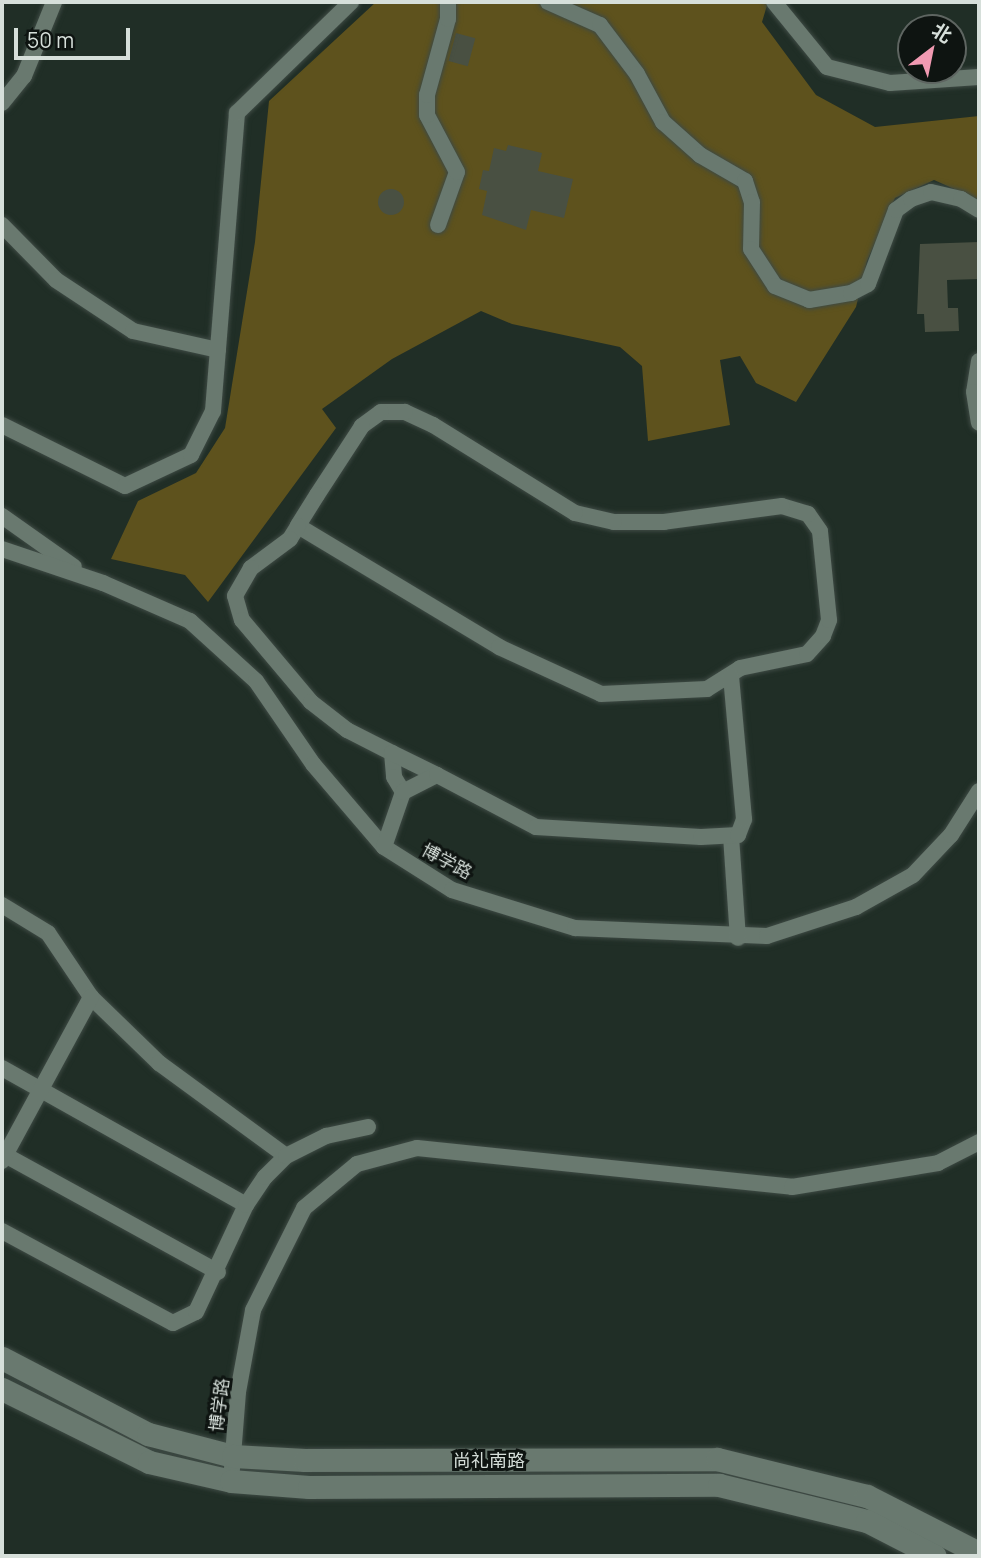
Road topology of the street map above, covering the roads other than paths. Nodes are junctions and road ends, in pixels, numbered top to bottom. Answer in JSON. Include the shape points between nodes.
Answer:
{"nodes":[{"id":1,"x":54,"y":2,"type":"edge"},
{"id":2,"x":351,"y":2,"type":"edge"},
{"id":3,"x":448,"y":2,"type":"edge"},
{"id":4,"x":548,"y":2,"type":"edge"},
{"id":5,"x":774,"y":2,"type":"edge"},
{"id":6,"x":979,"y":77,"type":"edge"},
{"id":7,"x":2,"y":103,"type":"edge"},
{"id":8,"x":979,"y":210,"type":"edge"},
{"id":9,"x":2,"y":225,"type":"edge"},
{"id":10,"x":438,"y":225,"type":"dead end"},
{"id":11,"x":218,"y":350,"type":"junction"},
{"id":12,"x":979,"y":361,"type":"edge"},
{"id":13,"x":979,"y":423,"type":"edge"},
{"id":14,"x":2,"y":425,"type":"edge"},
{"id":15,"x":2,"y":516,"type":"edge"},
{"id":16,"x":298,"y":526,"type":"junction"},
{"id":17,"x":2,"y":549,"type":"edge"},
{"id":18,"x":89,"y":578,"type":"junction"},
{"id":19,"x":730,"y":677,"type":"junction"},
{"id":20,"x":392,"y":753,"type":"junction"},
{"id":21,"x":437,"y":775,"type":"junction"},
{"id":22,"x":979,"y":791,"type":"edge"},
{"id":23,"x":403,"y":792,"type":"junction"},
{"id":24,"x":730,"y":836,"type":"junction"},
{"id":25,"x":384,"y":847,"type":"junction"},
{"id":26,"x":2,"y":905,"type":"edge"},
{"id":27,"x":738,"y":938,"type":"junction"},
{"id":28,"x":91,"y":998,"type":"junction"},
{"id":29,"x":2,"y":1068,"type":"edge"},
{"id":30,"x":42,"y":1091,"type":"junction"},
{"id":31,"x":368,"y":1127,"type":"dead end"},
{"id":32,"x":979,"y":1142,"type":"edge"},
{"id":33,"x":286,"y":1156,"type":"junction"},
{"id":34,"x":3,"y":1158,"type":"edge"},
{"id":35,"x":246,"y":1205,"type":"junction"},
{"id":36,"x":2,"y":1231,"type":"edge"},
{"id":37,"x":218,"y":1272,"type":"junction"},
{"id":38,"x":2,"y":1358,"type":"edge"},
{"id":39,"x":2,"y":1389,"type":"edge"},
{"id":40,"x":233,"y":1456,"type":"junction"},
{"id":41,"x":232,"y":1481,"type":"junction"},
{"id":42,"x":979,"y":1553,"type":"edge"},
{"id":43,"x":935,"y":1556,"type":"edge"}],
"edges":[{"from":1,"to":7,"type":"street","via":[[24,76]]},
{"from":2,"to":11,"type":"street","via":[[237,113]]},
{"from":3,"to":10,"type":"street","via":[[449,19],[427,95],[427,115],[457,172]]},
{"from":4,"to":8,"type":"street","via":[[600,25],[637,74],[663,122],[700,155],[745,181],[752,202],[751,249],[775,286],[809,300],[851,293],[868,285],[896,210],[911,199],[931,192],[961,199]]},
{"from":5,"to":6,"type":"street","via":[[827,67],[890,83]]},
{"from":9,"to":11,"type":"street","via":[[56,280],[133,331]]},
{"from":11,"to":14,"type":"street","via":[[213,411],[191,455],[125,486]]},
{"from":12,"to":13,"type":"street","via":[[974,391]]},
{"from":15,"to":18,"type":"street"},
{"from":16,"to":19,"type":"street","via":[[499,647],[601,694],[707,689]]},
{"from":16,"to":19,"type":"street","via":[[362,426],[381,412],[405,412],[433,425],[575,513],[614,522],[664,522],[782,506],[808,514],[820,531],[827,576],[829,620],[823,636],[807,654],[740,668]]},
{"from":16,"to":20,"type":"street","via":[[290,539],[251,568],[235,596],[242,620],[311,702],[347,730]]},
{"from":17,"to":18,"type":"street","name":"博学路"},
{"from":18,"to":25,"type":"street","name":"博学路","via":[[200,629],[256,681],[313,764]]},
{"from":19,"to":24,"type":"street","via":[[744,819],[738,835]]},
{"from":20,"to":21,"type":"street"},
{"from":20,"to":23,"type":"street","via":[[394,777]]},
{"from":21,"to":23,"type":"street"},
{"from":21,"to":24,"type":"street","via":[[536,827]]},
{"from":22,"to":27,"type":"street","name":"博学路","via":[[951,835],[913,875],[856,907],[767,936]]},
{"from":23,"to":25,"type":"street"},
{"from":24,"to":27,"type":"street"},
{"from":25,"to":27,"type":"street","name":"博学路","via":[[453,890],[575,928]]},
{"from":26,"to":28,"type":"street","via":[[48,933]]},
{"from":28,"to":30,"type":"street"},
{"from":28,"to":33,"type":"street","via":[[159,1063]]},
{"from":29,"to":30,"type":"street"},
{"from":30,"to":34,"type":"street"},
{"from":30,"to":35,"type":"street"},
{"from":31,"to":33,"type":"street","via":[[326,1136]]},
{"from":32,"to":40,"type":"street","name":"博学路","via":[[938,1163],[792,1186],[417,1149],[357,1164],[304,1208],[253,1310],[238,1392]]},
{"from":33,"to":35,"type":"street"},
{"from":34,"to":37,"type":"street"},
{"from":35,"to":37,"type":"street"},
{"from":36,"to":37,"type":"street","via":[[173,1323],[196,1312]]},
{"from":38,"to":40,"type":"main road","name":"尚礼南路","via":[[148,1434]]},
{"from":39,"to":41,"type":"main road","name":"尚礼南路","via":[[149,1462]]},
{"from":40,"to":41,"type":"street","name":"博学路"},
{"from":40,"to":42,"type":"main road","name":"尚礼南路","via":[[305,1460],[717,1459],[867,1496]]},
{"from":41,"to":43,"type":"main road","name":"尚礼南路","via":[[309,1487],[719,1485],[867,1521]]}]}
